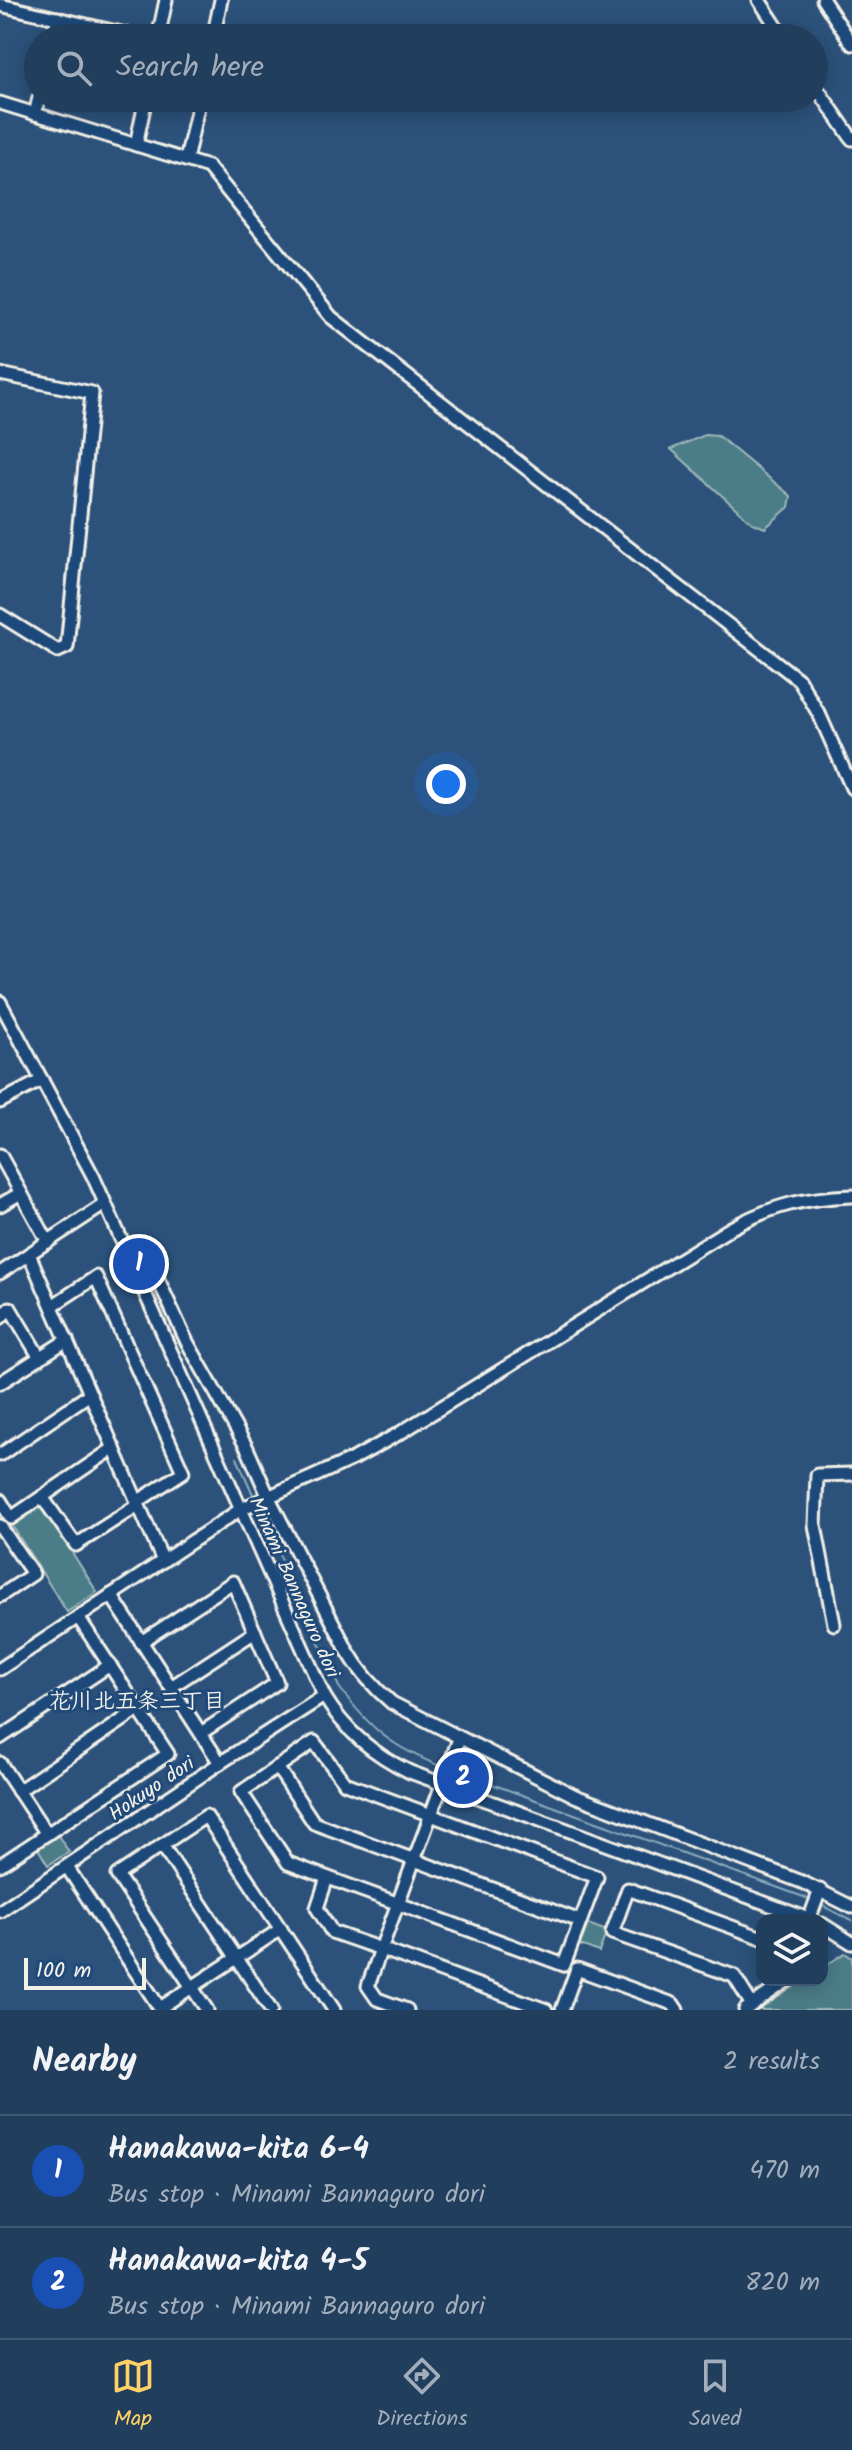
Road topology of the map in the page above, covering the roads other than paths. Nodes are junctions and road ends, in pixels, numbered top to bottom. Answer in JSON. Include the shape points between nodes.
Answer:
{"nodes":[{"id":1,"x":166,"y":0,"type":"edge"},
{"id":2,"x":221,"y":0,"type":"edge"},
{"id":3,"x":759,"y":0,"type":"edge"},
{"id":4,"x":823,"y":0,"type":"edge"},
{"id":5,"x":0,"y":5,"type":"edge"},
{"id":6,"x":58,"y":18,"type":"junction"},
{"id":7,"x":56,"y":24,"type":"edge"},
{"id":8,"x":84,"y":24,"type":"edge"},
{"id":9,"x":161,"y":24,"type":"edge"},
{"id":10,"x":216,"y":24,"type":"edge"},
{"id":11,"x":775,"y":24,"type":"edge"},
{"id":12,"x":850,"y":37,"type":"edge"},
{"id":13,"x":0,"y":103,"type":"edge"},
{"id":14,"x":828,"y":104,"type":"edge"},
{"id":15,"x":24,"y":111,"type":"edge"},
{"id":16,"x":29,"y":112,"type":"edge"},
{"id":17,"x":143,"y":112,"type":"edge"},
{"id":18,"x":197,"y":112,"type":"edge"},
{"id":19,"x":35,"y":114,"type":"joint"},
{"id":20,"x":852,"y":139,"type":"edge"},
{"id":21,"x":136,"y":145,"type":"junction"},
{"id":22,"x":186,"y":160,"type":"junction"},
{"id":23,"x":0,"y":374,"type":"edge"},
{"id":24,"x":0,"y":615,"type":"edge"},
{"id":25,"x":852,"y":788,"type":"edge"},
{"id":26,"x":0,"y":1002,"type":"edge"},
{"id":27,"x":42,"y":1080,"type":"junction"},
{"id":28,"x":0,"y":1102,"type":"edge"},
{"id":29,"x":0,"y":1155,"type":"edge"},
{"id":30,"x":21,"y":1193,"type":"junction"},
{"id":31,"x":852,"y":1196,"type":"edge"},
{"id":32,"x":105,"y":1204,"type":"junction"},
{"id":33,"x":0,"y":1205,"type":"edge"},
{"id":34,"x":48,"y":1242,"type":"junction"},
{"id":35,"x":29,"y":1254,"type":"junction"},
{"id":36,"x":129,"y":1257,"type":"junction"},
{"id":37,"x":0,"y":1273,"type":"edge"},
{"id":38,"x":52,"y":1306,"type":"junction"},
{"id":39,"x":0,"y":1318,"type":"edge"},
{"id":40,"x":67,"y":1340,"type":"junction"},
{"id":41,"x":40,"y":1358,"type":"junction"},
{"id":42,"x":0,"y":1383,"type":"edge"},
{"id":43,"x":90,"y":1394,"type":"junction"},
{"id":44,"x":114,"y":1448,"type":"junction"},
{"id":45,"x":0,"y":1455,"type":"edge"},
{"id":46,"x":852,"y":1474,"type":"edge"},
{"id":47,"x":42,"y":1497,"type":"junction"},
{"id":48,"x":265,"y":1499,"type":"junction"},
{"id":49,"x":0,"y":1500,"type":"edge"},
{"id":50,"x":138,"y":1504,"type":"junction"},
{"id":51,"x":245,"y":1508,"type":"junction"},
{"id":52,"x":0,"y":1526,"type":"edge"},
{"id":53,"x":163,"y":1561,"type":"junction"},
{"id":54,"x":111,"y":1595,"type":"junction"},
{"id":55,"x":0,"y":1596,"type":"edge"},
{"id":56,"x":78,"y":1617,"type":"junction"},
{"id":57,"x":834,"y":1624,"type":"dead end"},
{"id":58,"x":255,"y":1632,"type":"junction"},
{"id":59,"x":141,"y":1642,"type":"junction"},
{"id":60,"x":110,"y":1665,"type":"junction"},
{"id":61,"x":0,"y":1669,"type":"edge"},
{"id":62,"x":171,"y":1687,"type":"junction"},
{"id":63,"x":324,"y":1696,"type":"junction"},
{"id":64,"x":139,"y":1709,"type":"junction"},
{"id":65,"x":201,"y":1733,"type":"junction"},
{"id":66,"x":0,"y":1738,"type":"edge"},
{"id":67,"x":459,"y":1739,"type":"junction"},
{"id":68,"x":0,"y":1763,"type":"edge"},
{"id":69,"x":220,"y":1763,"type":"junction"},
{"id":70,"x":277,"y":1767,"type":"junction"},
{"id":71,"x":446,"y":1774,"type":"junction"},
{"id":72,"x":18,"y":1791,"type":"junction"},
{"id":73,"x":430,"y":1816,"type":"junction"},
{"id":74,"x":47,"y":1834,"type":"junction"},
{"id":75,"x":162,"y":1845,"type":"junction"},
{"id":76,"x":2,"y":1860,"type":"edge"},
{"id":77,"x":414,"y":1860,"type":"junction"},
{"id":78,"x":67,"y":1867,"type":"junction"},
{"id":79,"x":327,"y":1878,"type":"junction"},
{"id":80,"x":398,"y":1904,"type":"junction"},
{"id":81,"x":852,"y":1907,"type":"edge"},
{"id":82,"x":813,"y":1909,"type":"edge"},
{"id":83,"x":0,"y":1911,"type":"edge"},
{"id":84,"x":580,"y":1921,"type":"junction"},
{"id":85,"x":828,"y":1928,"type":"edge"},
{"id":86,"x":281,"y":1929,"type":"junction"},
{"id":87,"x":756,"y":1936,"type":"edge"},
{"id":88,"x":852,"y":1943,"type":"edge"},
{"id":89,"x":381,"y":1949,"type":"junction"},
{"id":90,"x":236,"y":1958,"type":"junction"},
{"id":91,"x":779,"y":1986,"type":"edge"},
{"id":92,"x":192,"y":1987,"type":"junction"},
{"id":93,"x":526,"y":2006,"type":"edge"},
{"id":94,"x":748,"y":2008,"type":"edge"},
{"id":95,"x":160,"y":2009,"type":"edge"},
{"id":96,"x":207,"y":2010,"type":"edge"},
{"id":97,"x":271,"y":2010,"type":"edge"},
{"id":98,"x":334,"y":2010,"type":"edge"},
{"id":99,"x":407,"y":2010,"type":"edge"},
{"id":100,"x":546,"y":2010,"type":"edge"},
{"id":101,"x":562,"y":2010,"type":"edge"},
{"id":102,"x":677,"y":2010,"type":"edge"}],
"edges":[{"from":1,"to":9,"type":"street"},
{"from":2,"to":10,"type":"street"},
{"from":3,"to":11,"type":"street"},
{"from":4,"to":12,"type":"street"},
{"from":5,"to":6,"type":"street"},
{"from":6,"to":7,"type":"street"},
{"from":6,"to":8,"type":"street"},
{"from":13,"to":15,"type":"street"},
{"from":14,"to":20,"type":"street"},
{"from":16,"to":19,"type":"street"},
{"from":17,"to":21,"type":"street"},
{"from":18,"to":22,"type":"street"},
{"from":19,"to":21,"type":"street"},
{"from":21,"to":22,"type":"street"},
{"from":22,"to":25,"type":"street","via":[[208,167],[331,317],[799,680]]},
{"from":23,"to":24,"type":"street","via":[[92,393],[67,647],[58,651]]},
{"from":26,"to":27,"type":"street","name":"Minami Bannaguro dori"},
{"from":27,"to":28,"type":"street"},
{"from":27,"to":32,"type":"street","name":"Minami Bannaguro dori"},
{"from":29,"to":30,"type":"street"},
{"from":30,"to":33,"type":"street"},
{"from":30,"to":34,"type":"street"},
{"from":31,"to":48,"type":"street","via":[[812,1198],[743,1221],[400,1433]]},
{"from":32,"to":34,"type":"street"},
{"from":32,"to":36,"type":"street","name":"Minami Bannaguro dori"},
{"from":34,"to":35,"type":"street"},
{"from":35,"to":37,"type":"street"},
{"from":35,"to":38,"type":"street"},
{"from":36,"to":48,"type":"street","via":[[145,1251],[186,1340],[247,1448]]},
{"from":36,"to":51,"type":"street","name":"Minami Bannaguro dori"},
{"from":38,"to":40,"type":"street"},
{"from":38,"to":50,"type":"street","via":[[96,1277],[183,1472]]},
{"from":39,"to":41,"type":"street","via":[[10,1308]]},
{"from":40,"to":41,"type":"street"},
{"from":40,"to":43,"type":"street"},
{"from":41,"to":42,"type":"street"},
{"from":43,"to":44,"type":"street"},
{"from":43,"to":45,"type":"street"},
{"from":44,"to":47,"type":"street"},
{"from":44,"to":50,"type":"street"},
{"from":46,"to":57,"type":"street","via":[[817,1475],[815,1525]]},
{"from":47,"to":49,"type":"street","via":[[11,1518]]},
{"from":47,"to":50,"type":"street","via":[[76,1545]]},
{"from":48,"to":51,"type":"street"},
{"from":48,"to":67,"type":"street","via":[[357,1668],[392,1703]]},
{"from":50,"to":53,"type":"street"},
{"from":51,"to":53,"type":"street"},
{"from":51,"to":63,"type":"street","name":"Minami Bannaguro dori"},
{"from":52,"to":55,"type":"street","via":[[33,1574]]},
{"from":53,"to":54,"type":"street"},
{"from":54,"to":56,"type":"street"},
{"from":54,"to":59,"type":"street"},
{"from":56,"to":60,"type":"street"},
{"from":56,"to":61,"type":"street"},
{"from":58,"to":59,"type":"street","via":[[233,1582]]},
{"from":58,"to":62,"type":"street"},
{"from":58,"to":65,"type":"street","via":[[277,1683]]},
{"from":59,"to":62,"type":"street"},
{"from":60,"to":64,"type":"street"},
{"from":60,"to":66,"type":"street"},
{"from":62,"to":65,"type":"street"},
{"from":63,"to":69,"type":"street","name":"Hokuyo dori"},
{"from":63,"to":71,"type":"street","name":"Minami Bannaguro dori","via":[[343,1724],[378,1755],[410,1772]]},
{"from":64,"to":72,"type":"street"},
{"from":64,"to":74,"type":"street","via":[[168,1754]]},
{"from":65,"to":69,"type":"street"},
{"from":67,"to":71,"type":"street"},
{"from":67,"to":82,"type":"street"},
{"from":68,"to":72,"type":"street"},
{"from":69,"to":78,"type":"street","name":"Hokuyo dori"},
{"from":70,"to":73,"type":"street","via":[[314,1742],[345,1783]]},
{"from":70,"to":77,"type":"street","via":[[314,1823]]},
{"from":70,"to":79,"type":"street","via":[[241,1792],[288,1863]]},
{"from":71,"to":73,"type":"street"},
{"from":71,"to":82,"type":"street","name":"Minami Bannaguro dori"},
{"from":72,"to":74,"type":"street"},
{"from":73,"to":77,"type":"street"},
{"from":73,"to":84,"type":"street","via":[[597,1877]]},
{"from":74,"to":76,"type":"street"},
{"from":75,"to":86,"type":"street","via":[[206,1816]]},
{"from":75,"to":90,"type":"street"},
{"from":75,"to":92,"type":"street","via":[[117,1875]]},
{"from":77,"to":80,"type":"street"},
{"from":77,"to":84,"type":"street"},
{"from":78,"to":83,"type":"street","name":"Hokuyo dori"},
{"from":78,"to":95,"type":"street"},
{"from":79,"to":80,"type":"street"},
{"from":79,"to":89,"type":"street","via":[[317,1908],[332,1932]]},
{"from":80,"to":84,"type":"street","via":[[564,1965]]},
{"from":80,"to":89,"type":"street"},
{"from":81,"to":82,"type":"street"},
{"from":85,"to":88,"type":"street"},
{"from":86,"to":90,"type":"street"},
{"from":86,"to":98,"type":"street"},
{"from":87,"to":94,"type":"street","via":[[628,1889],[612,1933],[734,1976]]},
{"from":89,"to":93,"type":"street"},
{"from":89,"to":99,"type":"street","via":[[368,1986],[377,1999]]},
{"from":90,"to":92,"type":"street"},
{"from":90,"to":97,"type":"street"},
{"from":91,"to":94,"type":"street"},
{"from":92,"to":95,"type":"street"},
{"from":92,"to":96,"type":"street"},
{"from":93,"to":100,"type":"street"},
{"from":101,"to":102,"type":"street","via":[[577,1969],[673,2004]]}]}
